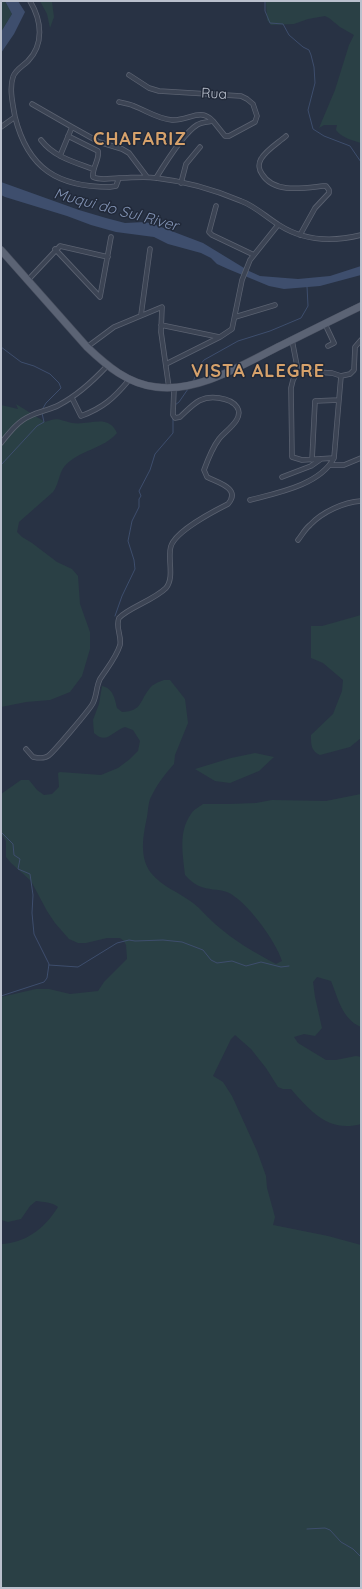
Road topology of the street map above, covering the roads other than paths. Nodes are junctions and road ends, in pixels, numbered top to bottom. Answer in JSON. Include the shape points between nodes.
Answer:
{"nodes":[{"id":1,"x":30,"y":1,"type":"edge"},
{"id":2,"x":129,"y":75,"type":"dead end"},
{"id":3,"x":119,"y":102,"type":"dead end"},
{"id":4,"x":32,"y":104,"type":"dead end"},
{"id":5,"x":15,"y":117,"type":"junction"},
{"id":6,"x":213,"y":121,"type":"junction"},
{"id":7,"x":1,"y":127,"type":"edge"},
{"id":8,"x":72,"y":127,"type":"junction"},
{"id":9,"x":68,"y":136,"type":"junction"},
{"id":10,"x":286,"y":136,"type":"dead end"},
{"id":11,"x":41,"y":140,"type":"dead end"},
{"id":12,"x":200,"y":147,"type":"dead end"},
{"id":13,"x":60,"y":156,"type":"junction"},
{"id":14,"x":93,"y":169,"type":"junction"},
{"id":15,"x":147,"y":177,"type":"junction"},
{"id":16,"x":119,"y":178,"type":"junction"},
{"id":17,"x":156,"y":178,"type":"junction"},
{"id":18,"x":181,"y":183,"type":"junction"},
{"id":19,"x":216,"y":206,"type":"dead end"},
{"id":20,"x":278,"y":225,"type":"junction"},
{"id":21,"x":300,"y":235,"type":"junction"},
{"id":22,"x":361,"y":235,"type":"edge"},
{"id":23,"x":111,"y":237,"type":"dead end"},
{"id":24,"x":55,"y":249,"type":"junction"},
{"id":25,"x":150,"y":249,"type":"dead end"},
{"id":26,"x":1,"y":250,"type":"edge"},
{"id":27,"x":254,"y":255,"type":"junction"},
{"id":28,"x":108,"y":257,"type":"junction"},
{"id":29,"x":28,"y":280,"type":"junction"},
{"id":30,"x":275,"y":305,"type":"dead end"},
{"id":31,"x":361,"y":306,"type":"edge"},
{"id":32,"x":141,"y":315,"type":"junction"},
{"id":33,"x":235,"y":317,"type":"junction"},
{"id":34,"x":326,"y":324,"type":"junction"},
{"id":35,"x":161,"y":325,"type":"junction"},
{"id":36,"x":220,"y":337,"type":"junction"},
{"id":37,"x":292,"y":340,"type":"junction"},
{"id":38,"x":361,"y":340,"type":"edge"},
{"id":39,"x":328,"y":346,"type":"dead end"},
{"id":40,"x":87,"y":347,"type":"junction"},
{"id":41,"x":166,"y":364,"type":"junction"},
{"id":42,"x":107,"y":366,"type":"junction"},
{"id":43,"x":298,"y":371,"type":"junction"},
{"id":44,"x":341,"y":376,"type":"junction"},
{"id":45,"x":129,"y":380,"type":"junction"},
{"id":46,"x":172,"y":388,"type":"junction"},
{"id":47,"x":72,"y":398,"type":"junction"},
{"id":48,"x":339,"y":400,"type":"junction"},
{"id":49,"x":1,"y":443,"type":"edge"},
{"id":50,"x":334,"y":458,"type":"junction"},
{"id":51,"x":361,"y":458,"type":"edge"},
{"id":52,"x":321,"y":459,"type":"junction"},
{"id":53,"x":312,"y":460,"type":"junction"},
{"id":54,"x":331,"y":465,"type":"junction"},
{"id":55,"x":282,"y":476,"type":"dead end"},
{"id":56,"x":250,"y":500,"type":"dead end"},
{"id":57,"x":361,"y":501,"type":"edge"},
{"id":58,"x":298,"y":540,"type":"dead end"},
{"id":59,"x":26,"y":749,"type":"dead end"}],
"edges":[{"from":1,"to":5,"type":"street","via":[[37,16],[39,41],[35,54],[12,78]]},
{"from":2,"to":6,"type":"street","name":"Rua","via":[[149,88],[159,91],[241,96],[252,104],[257,119],[229,136],[225,136]]},
{"from":3,"to":6,"type":"street","via":[[162,119],[183,119],[202,114]]},
{"from":4,"to":8,"type":"street"},
{"from":5,"to":7,"type":"street"},
{"from":5,"to":16,"type":"street","via":[[33,160],[55,176],[72,183],[102,187],[116,186]]},
{"from":6,"to":17,"type":"street","via":[[197,124]]},
{"from":8,"to":9,"type":"street"},
{"from":8,"to":15,"type":"street","via":[[99,142],[129,153]]},
{"from":9,"to":13,"type":"street"},
{"from":9,"to":14,"type":"street","via":[[98,151]]},
{"from":10,"to":21,"type":"street","via":[[261,158],[260,169],[265,178],[284,188],[326,186],[329,190]]},
{"from":11,"to":13,"type":"street"},
{"from":12,"to":18,"type":"street","via":[[186,164]]},
{"from":13,"to":14,"type":"street"},
{"from":14,"to":16,"type":"street","via":[[93,176],[96,178]]},
{"from":15,"to":16,"type":"street"},
{"from":15,"to":17,"type":"street"},
{"from":17,"to":18,"type":"street"},
{"from":18,"to":20,"type":"street","via":[[241,201]]},
{"from":19,"to":27,"type":"street","via":[[209,232],[212,236]]},
{"from":20,"to":21,"type":"street"},
{"from":20,"to":27,"type":"street"},
{"from":21,"to":22,"type":"street","via":[[331,239]]},
{"from":23,"to":28,"type":"street"},
{"from":24,"to":28,"type":"street","via":[[60,246]]},
{"from":24,"to":28,"type":"street","via":[[100,297]]},
{"from":24,"to":29,"type":"street"},
{"from":25,"to":32,"type":"street"},
{"from":26,"to":29,"type":"main road"},
{"from":27,"to":33,"type":"street","via":[[242,280]]},
{"from":29,"to":40,"type":"main road"},
{"from":30,"to":33,"type":"street"},
{"from":31,"to":34,"type":"main road"},
{"from":32,"to":35,"type":"street","via":[[162,306]]},
{"from":32,"to":40,"type":"street","via":[[114,327]]},
{"from":33,"to":36,"type":"street","via":[[232,329]]},
{"from":34,"to":37,"type":"main road"},
{"from":34,"to":39,"type":"street","via":[[334,343]]},
{"from":35,"to":36,"type":"street"},
{"from":35,"to":41,"type":"street"},
{"from":36,"to":41,"type":"street"},
{"from":37,"to":43,"type":"street"},
{"from":37,"to":46,"type":"main road","via":[[197,384]]},
{"from":38,"to":44,"type":"street","via":[[355,347],[354,370]]},
{"from":40,"to":42,"type":"main road"},
{"from":41,"to":46,"type":"street"},
{"from":42,"to":45,"type":"main road"},
{"from":42,"to":47,"type":"street"},
{"from":43,"to":44,"type":"street"},
{"from":43,"to":53,"type":"street","via":[[291,388],[292,457]]},
{"from":44,"to":48,"type":"street"},
{"from":45,"to":46,"type":"main road","via":[[155,387]]},
{"from":45,"to":47,"type":"street","via":[[116,396],[96,410],[81,416]]},
{"from":46,"to":59,"type":"street","via":[[175,418],[180,417],[201,399],[210,397],[228,400],[238,408],[238,418],[218,440],[204,470],[207,477],[227,486],[231,500],[191,525],[174,540],[170,550],[170,575],[167,587],[119,618],[120,646],[115,657],[99,680],[93,703],[58,746],[49,756],[43,758],[33,757]]},
{"from":47,"to":49,"type":"street","via":[[23,420]]},
{"from":48,"to":50,"type":"street"},
{"from":48,"to":53,"type":"street","via":[[315,401]]},
{"from":50,"to":52,"type":"street"},
{"from":50,"to":54,"type":"street"},
{"from":51,"to":54,"type":"street","via":[[344,465]]},
{"from":52,"to":53,"type":"street"},
{"from":52,"to":55,"type":"street","via":[[311,466]]},
{"from":54,"to":56,"type":"street","via":[[294,487]]},
{"from":57,"to":58,"type":"street","via":[[352,502],[322,515],[308,526]]}]}
